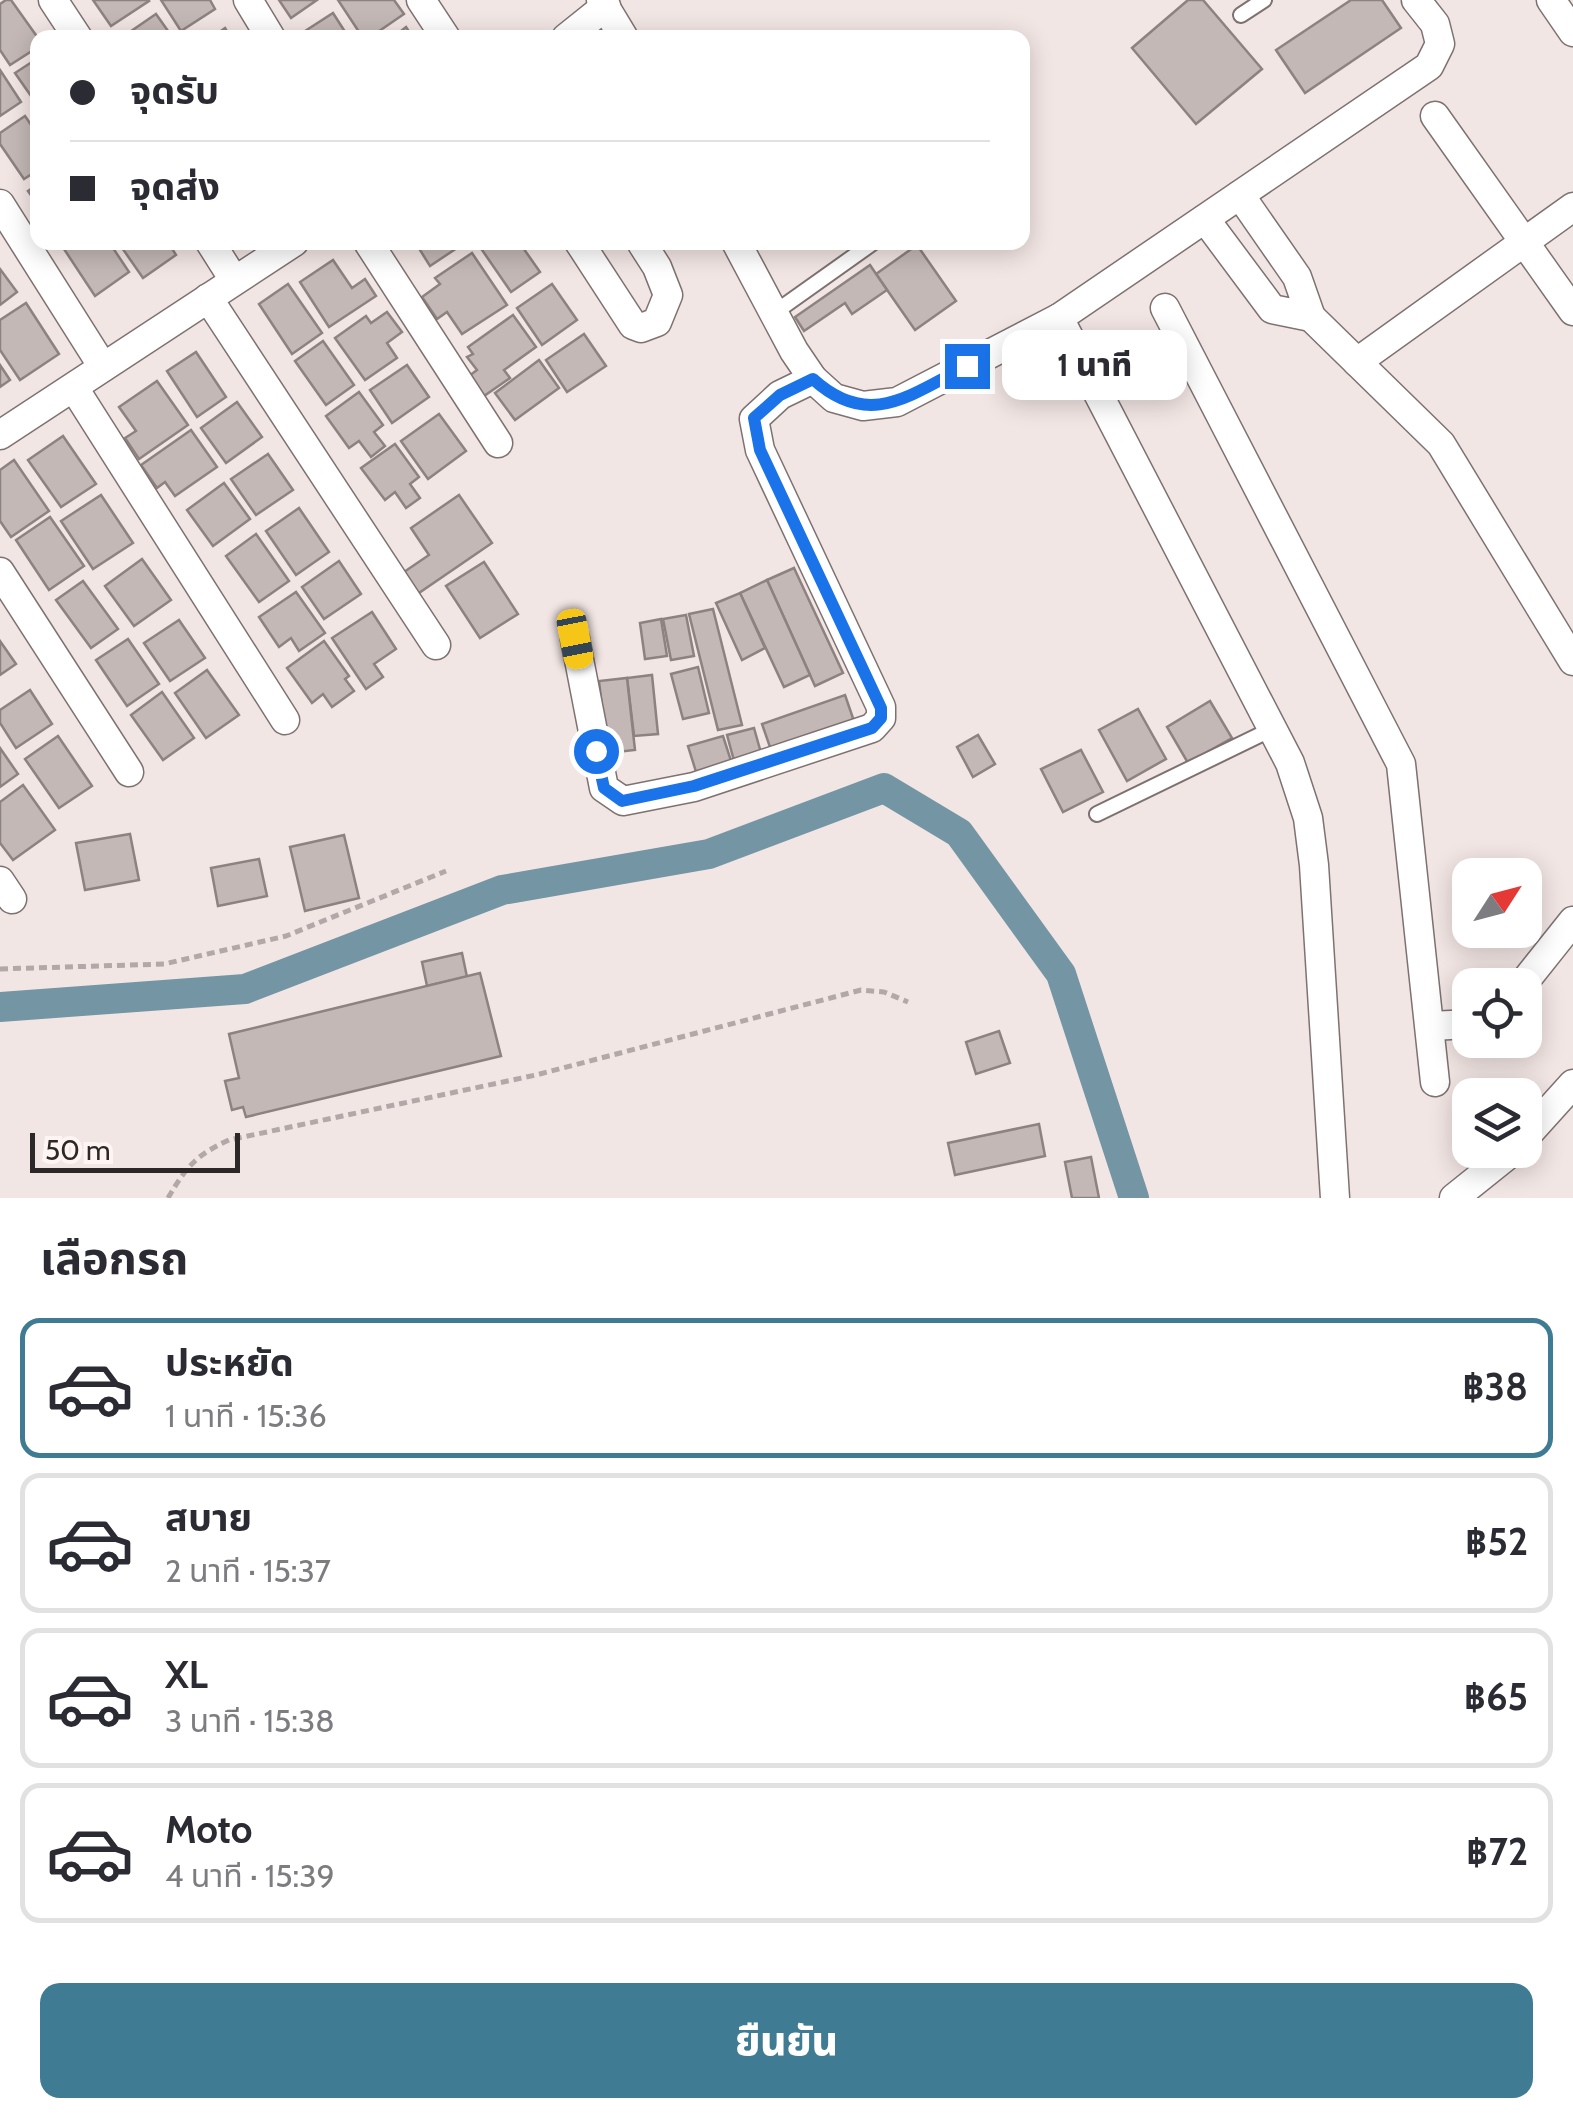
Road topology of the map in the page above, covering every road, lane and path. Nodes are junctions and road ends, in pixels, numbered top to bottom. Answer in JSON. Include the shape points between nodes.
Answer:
{"nodes":[{"id":1,"x":54,"y":0,"type":"edge"},
{"id":2,"x":248,"y":0,"type":"edge"},
{"id":3,"x":421,"y":0,"type":"edge"},
{"id":4,"x":1264,"y":0,"type":"edge"},
{"id":5,"x":1416,"y":0,"type":"edge"},
{"id":6,"x":1551,"y":0,"type":"edge"},
{"id":7,"x":603,"y":3,"type":"edge"},
{"id":8,"x":1241,"y":15,"type":"dead end"},
{"id":9,"x":73,"y":30,"type":"edge"},
{"id":10,"x":266,"y":30,"type":"edge"},
{"id":11,"x":441,"y":30,"type":"edge"},
{"id":12,"x":574,"y":30,"type":"edge"},
{"id":13,"x":619,"y":30,"type":"edge"},
{"id":14,"x":1573,"y":32,"type":"edge"},
{"id":15,"x":1435,"y":116,"type":"dead end"},
{"id":16,"x":1240,"y":195,"type":"junction"},
{"id":17,"x":0,"y":204,"type":"edge"},
{"id":18,"x":1573,"y":207,"type":"edge"},
{"id":19,"x":1206,"y":219,"type":"junction"},
{"id":20,"x":1524,"y":242,"type":"junction"},
{"id":21,"x":215,"y":250,"type":"edge"},
{"id":22,"x":281,"y":250,"type":"edge"},
{"id":23,"x":373,"y":250,"type":"edge"},
{"id":24,"x":584,"y":250,"type":"edge"},
{"id":25,"x":646,"y":250,"type":"edge"},
{"id":26,"x":740,"y":250,"type":"edge"},
{"id":27,"x":863,"y":250,"type":"edge"},
{"id":28,"x":234,"y":280,"type":"junction"},
{"id":29,"x":208,"y":298,"type":"junction"},
{"id":30,"x":1165,"y":308,"type":"dead end"},
{"id":31,"x":1573,"y":311,"type":"edge"},
{"id":32,"x":774,"y":312,"type":"junction"},
{"id":33,"x":1311,"y":317,"type":"junction"},
{"id":34,"x":1059,"y":318,"type":"junction"},
{"id":35,"x":1357,"y":362,"type":"junction"},
{"id":36,"x":104,"y":368,"type":"junction"},
{"id":37,"x":813,"y":379,"type":"junction"},
{"id":38,"x":74,"y":388,"type":"junction"},
{"id":39,"x":0,"y":435,"type":"edge"},
{"id":40,"x":498,"y":442,"type":"dead end"},
{"id":41,"x":0,"y":572,"type":"edge"},
{"id":42,"x":575,"y":639,"type":"dead end"},
{"id":43,"x":436,"y":644,"type":"dead end"},
{"id":44,"x":1573,"y":660,"type":"edge"},
{"id":45,"x":285,"y":720,"type":"dead end"},
{"id":46,"x":1272,"y":730,"type":"junction"},
{"id":47,"x":129,"y":772,"type":"dead end"},
{"id":48,"x":1097,"y":814,"type":"dead end"},
{"id":49,"x":446,"y":871,"type":"dead end"},
{"id":50,"x":1573,"y":921,"type":"edge"},
{"id":51,"x":1536,"y":968,"type":"edge"},
{"id":52,"x":0,"y":969,"type":"edge"},
{"id":53,"x":908,"y":1002,"type":"dead end"},
{"id":54,"x":1452,"y":1025,"type":"edge"},
{"id":55,"x":1431,"y":1026,"type":"junction"},
{"id":56,"x":1435,"y":1082,"type":"dead end"},
{"id":57,"x":1573,"y":1084,"type":"edge"},
{"id":58,"x":1542,"y":1119,"type":"edge"},
{"id":59,"x":1492,"y":1168,"type":"edge"},
{"id":60,"x":168,"y":1198,"type":"edge"},
{"id":61,"x":1335,"y":1198,"type":"edge"},
{"id":62,"x":1454,"y":1198,"type":"edge"}],
"edges":[{"from":1,"to":9,"type":"street"},
{"from":2,"to":10,"type":"street"},
{"from":3,"to":11,"type":"street"},
{"from":4,"to":8,"type":"lane"},
{"from":5,"to":16,"type":"street","via":[[1435,24],[1440,44],[1429,66]]},
{"from":6,"to":14,"type":"street"},
{"from":7,"to":12,"type":"street"},
{"from":7,"to":13,"type":"street"},
{"from":15,"to":20,"type":"street"},
{"from":16,"to":19,"type":"street"},
{"from":16,"to":33,"type":"street","via":[[1297,276]]},
{"from":17,"to":36,"type":"street"},
{"from":18,"to":20,"type":"street"},
{"from":19,"to":33,"type":"street","via":[[1272,310]]},
{"from":19,"to":34,"type":"street"},
{"from":20,"to":31,"type":"street"},
{"from":20,"to":35,"type":"street"},
{"from":21,"to":28,"type":"street"},
{"from":22,"to":28,"type":"street"},
{"from":23,"to":40,"type":"street"},
{"from":24,"to":25,"type":"street","via":[[641,328],[657,322],[668,296]]},
{"from":26,"to":32,"type":"street"},
{"from":27,"to":32,"type":"lane"},
{"from":28,"to":29,"type":"street"},
{"from":29,"to":36,"type":"street"},
{"from":29,"to":43,"type":"street"},
{"from":30,"to":55,"type":"street","via":[[1401,764]]},
{"from":32,"to":37,"type":"street"},
{"from":33,"to":35,"type":"street"},
{"from":34,"to":37,"type":"street","via":[[896,402],[862,406],[834,398]]},
{"from":34,"to":46,"type":"street"},
{"from":35,"to":44,"type":"street","via":[[1441,444]]},
{"from":36,"to":38,"type":"street"},
{"from":37,"to":42,"type":"street","via":[[765,406],[754,418],[754,431],[881,708],[872,728],[694,786],[622,801],[604,788]]},
{"from":38,"to":39,"type":"street"},
{"from":38,"to":45,"type":"street"},
{"from":41,"to":47,"type":"street"},
{"from":46,"to":48,"type":"lane"},
{"from":46,"to":61,"type":"street","via":[[1308,818]]},
{"from":49,"to":52,"type":"path","via":[[286,936],[164,964]]},
{"from":50,"to":51,"type":"street"},
{"from":53,"to":60,"type":"path","via":[[861,990],[536,1075],[229,1140],[200,1153]]},
{"from":54,"to":55,"type":"street"},
{"from":55,"to":56,"type":"street"},
{"from":57,"to":58,"type":"street"},
{"from":59,"to":62,"type":"street"}]}
